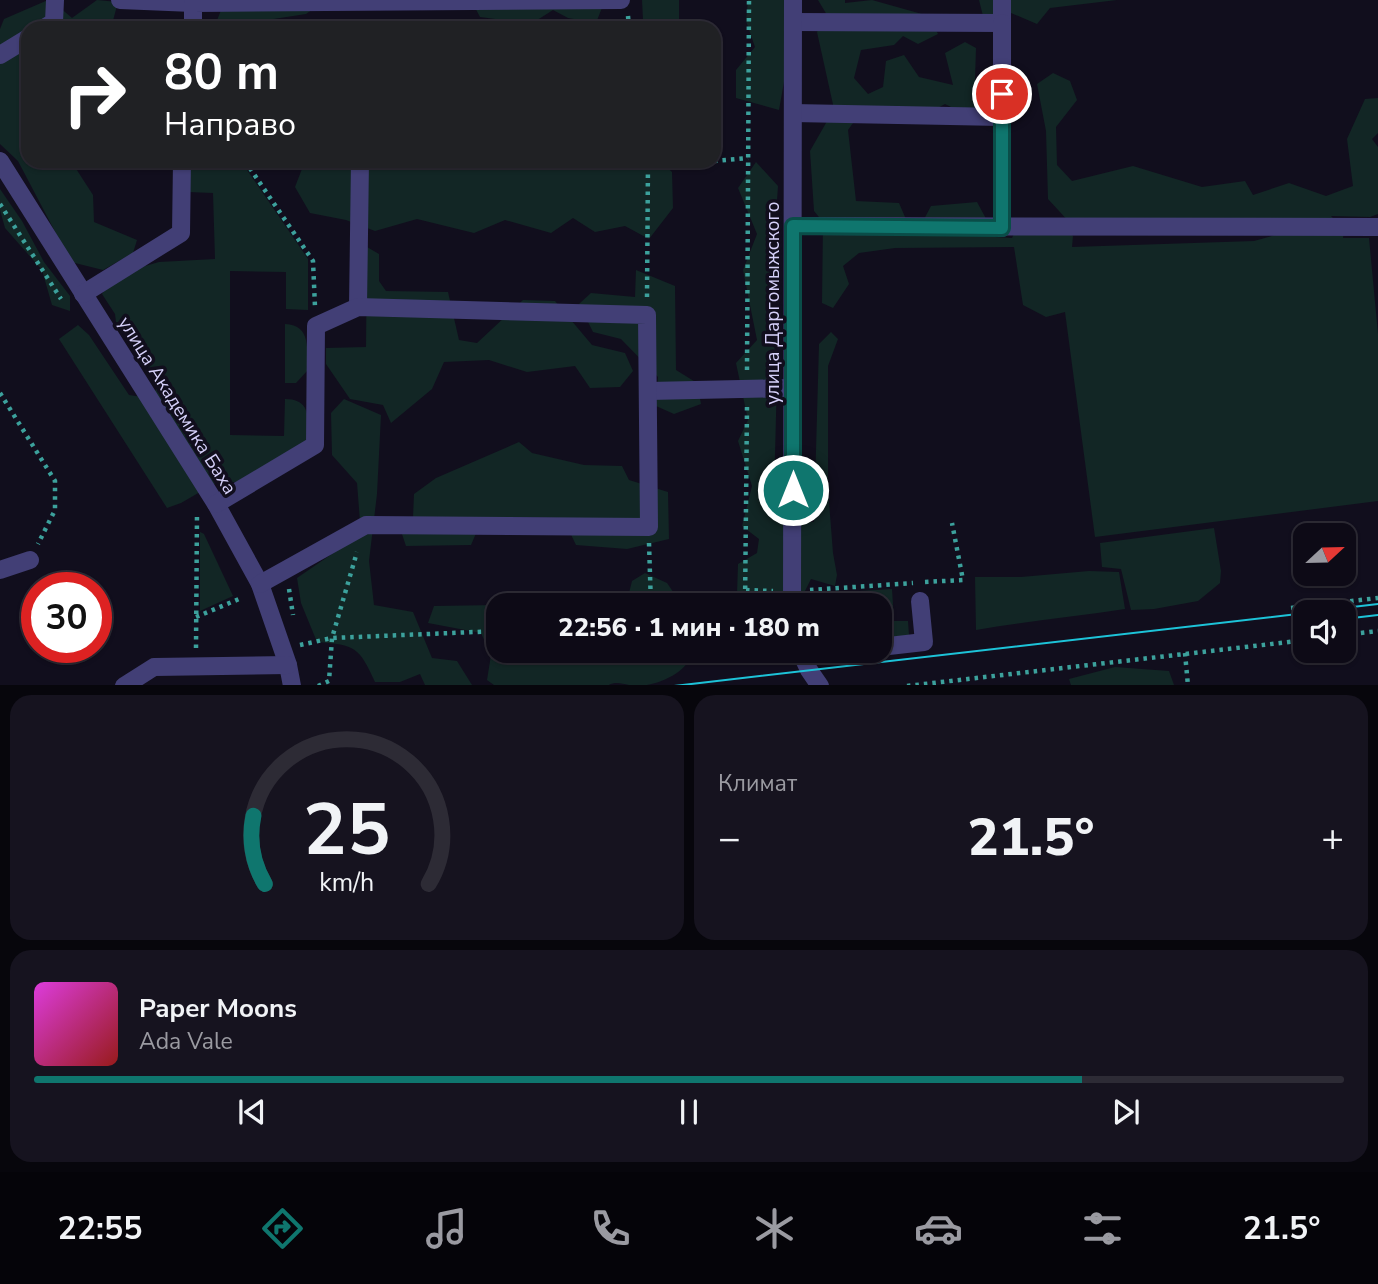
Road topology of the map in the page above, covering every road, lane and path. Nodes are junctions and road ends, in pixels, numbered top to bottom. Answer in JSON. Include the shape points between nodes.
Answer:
{"nodes":[{"id":1,"x":55,"y":0,"type":"edge"},
{"id":2,"x":120,"y":0,"type":"edge"},
{"id":3,"x":458,"y":0,"type":"edge"},
{"id":4,"x":621,"y":0,"type":"edge"},
{"id":5,"x":749,"y":0,"type":"edge"},
{"id":6,"x":793,"y":0,"type":"edge"},
{"id":7,"x":1002,"y":0,"type":"edge"},
{"id":8,"x":193,"y":3,"type":"junction"},
{"id":9,"x":54,"y":21,"type":"edge"},
{"id":10,"x":193,"y":21,"type":"edge"},
{"id":11,"x":793,"y":22,"type":"junction"},
{"id":12,"x":1002,"y":23,"type":"junction"},
{"id":13,"x":21,"y":42,"type":"edge"},
{"id":14,"x":0,"y":55,"type":"edge"},
{"id":15,"x":793,"y":113,"type":"junction"},
{"id":16,"x":1002,"y":117,"type":"junction"},
{"id":17,"x":748,"y":158,"type":"junction"},
{"id":18,"x":721,"y":160,"type":"edge"},
{"id":19,"x":0,"y":161,"type":"edge"},
{"id":20,"x":182,"y":168,"type":"edge"},
{"id":21,"x":251,"y":168,"type":"edge"},
{"id":22,"x":360,"y":168,"type":"edge"},
{"id":23,"x":648,"y":168,"type":"edge"},
{"id":24,"x":793,"y":226,"type":"junction"},
{"id":25,"x":1002,"y":228,"type":"junction"},
{"id":26,"x":1378,"y":228,"type":"edge"},
{"id":27,"x":83,"y":294,"type":"junction"},
{"id":28,"x":358,"y":307,"type":"junction"},
{"id":29,"x":647,"y":315,"type":"junction"},
{"id":30,"x":316,"y":326,"type":"junction"},
{"id":31,"x":793,"y":388,"type":"junction"},
{"id":32,"x":747,"y":389,"type":"junction"},
{"id":33,"x":649,"y":391,"type":"junction"},
{"id":34,"x":0,"y":393,"type":"edge"},
{"id":35,"x":216,"y":504,"type":"junction"},
{"id":36,"x":198,"y":514,"type":"dead end"},
{"id":37,"x":952,"y":523,"type":"dead end"},
{"id":38,"x":366,"y":525,"type":"junction"},
{"id":39,"x":649,"y":527,"type":"junction"},
{"id":40,"x":30,"y":560,"type":"joint"},
{"id":41,"x":0,"y":570,"type":"edge"},
{"id":42,"x":260,"y":584,"type":"junction"},
{"id":43,"x":746,"y":590,"type":"junction"},
{"id":44,"x":651,"y":593,"type":"edge"},
{"id":45,"x":746,"y":593,"type":"edge"},
{"id":46,"x":763,"y":593,"type":"edge"},
{"id":47,"x":792,"y":593,"type":"edge"},
{"id":48,"x":840,"y":593,"type":"edge"},
{"id":49,"x":1378,"y":598,"type":"edge"},
{"id":50,"x":240,"y":599,"type":"dead end"},
{"id":51,"x":920,"y":601,"type":"dead end"},
{"id":52,"x":1291,"y":608,"type":"dead end"},
{"id":53,"x":196,"y":617,"type":"junction"},
{"id":54,"x":1378,"y":631,"type":"edge"},
{"id":55,"x":486,"y":632,"type":"edge"},
{"id":56,"x":1356,"y":634,"type":"edge"},
{"id":57,"x":332,"y":638,"type":"junction"},
{"id":58,"x":1293,"y":641,"type":"edge"},
{"id":59,"x":299,"y":646,"type":"dead end"},
{"id":60,"x":892,"y":646,"type":"edge"},
{"id":61,"x":1185,"y":653,"type":"junction"},
{"id":62,"x":807,"y":663,"type":"edge"},
{"id":63,"x":288,"y":665,"type":"junction"},
{"id":64,"x":195,"y":666,"type":"junction"},
{"id":65,"x":124,"y":685,"type":"edge"},
{"id":66,"x":292,"y":685,"type":"edge"},
{"id":67,"x":318,"y":685,"type":"edge"},
{"id":68,"x":820,"y":685,"type":"edge"},
{"id":69,"x":908,"y":685,"type":"edge"},
{"id":70,"x":1188,"y":685,"type":"edge"}],
"edges":[{"from":1,"to":9,"type":"street"},
{"from":2,"to":8,"type":"street"},
{"from":3,"to":4,"type":"street"},
{"from":3,"to":8,"type":"street"},
{"from":5,"to":17,"type":"path"},
{"from":6,"to":11,"type":"street","name":"улица Даргомыжского"},
{"from":7,"to":12,"type":"street"},
{"from":8,"to":10,"type":"street"},
{"from":11,"to":12,"type":"street"},
{"from":11,"to":15,"type":"street","name":"улица Даргомыжского"},
{"from":12,"to":16,"type":"street"},
{"from":13,"to":14,"type":"street"},
{"from":15,"to":16,"type":"street"},
{"from":15,"to":24,"type":"street","name":"улица Даргомыжского"},
{"from":16,"to":25,"type":"street"},
{"from":17,"to":18,"type":"path"},
{"from":17,"to":32,"type":"path"},
{"from":19,"to":27,"type":"street","name":"улица Академика Баха"},
{"from":20,"to":27,"type":"street","via":[[181,233]]},
{"from":21,"to":30,"type":"path","via":[[313,261]]},
{"from":22,"to":28,"type":"street"},
{"from":23,"to":29,"type":"path"},
{"from":24,"to":25,"type":"street"},
{"from":24,"to":31,"type":"street","name":"улица Даргомыжского"},
{"from":25,"to":26,"type":"street"},
{"from":27,"to":35,"type":"street","name":"улица Академика Баха"},
{"from":28,"to":29,"type":"street"},
{"from":28,"to":30,"type":"street"},
{"from":29,"to":33,"type":"street"},
{"from":30,"to":35,"type":"street","via":[[315,445]]},
{"from":31,"to":32,"type":"street"},
{"from":31,"to":47,"type":"street","name":"улица Даргомыжского"},
{"from":32,"to":33,"type":"street"},
{"from":32,"to":43,"type":"path"},
{"from":33,"to":39,"type":"street"},
{"from":34,"to":40,"type":"path","via":[[55,481],[55,510]]},
{"from":35,"to":42,"type":"street","name":"улица Академика Баха"},
{"from":36,"to":53,"type":"path"},
{"from":37,"to":48,"type":"path","via":[[963,580]]},
{"from":38,"to":39,"type":"street"},
{"from":38,"to":42,"type":"street"},
{"from":38,"to":57,"type":"path"},
{"from":39,"to":44,"type":"path"},
{"from":40,"to":41,"type":"street"},
{"from":42,"to":63,"type":"street","name":"улица Академика Баха"},
{"from":43,"to":45,"type":"path"},
{"from":43,"to":46,"type":"path"},
{"from":49,"to":52,"type":"path"},
{"from":50,"to":53,"type":"path"},
{"from":51,"to":60,"type":"street","via":[[924,642]]},
{"from":53,"to":64,"type":"path"},
{"from":54,"to":56,"type":"path"},
{"from":55,"to":57,"type":"path"},
{"from":57,"to":59,"type":"path"},
{"from":57,"to":67,"type":"path","via":[[329,681]]},
{"from":58,"to":61,"type":"path"},
{"from":61,"to":69,"type":"path"},
{"from":61,"to":70,"type":"path"},
{"from":62,"to":68,"type":"street"},
{"from":63,"to":64,"type":"street"},
{"from":63,"to":66,"type":"street","name":"улица Академика Баха"},
{"from":64,"to":65,"type":"street","via":[[153,667]]}]}
